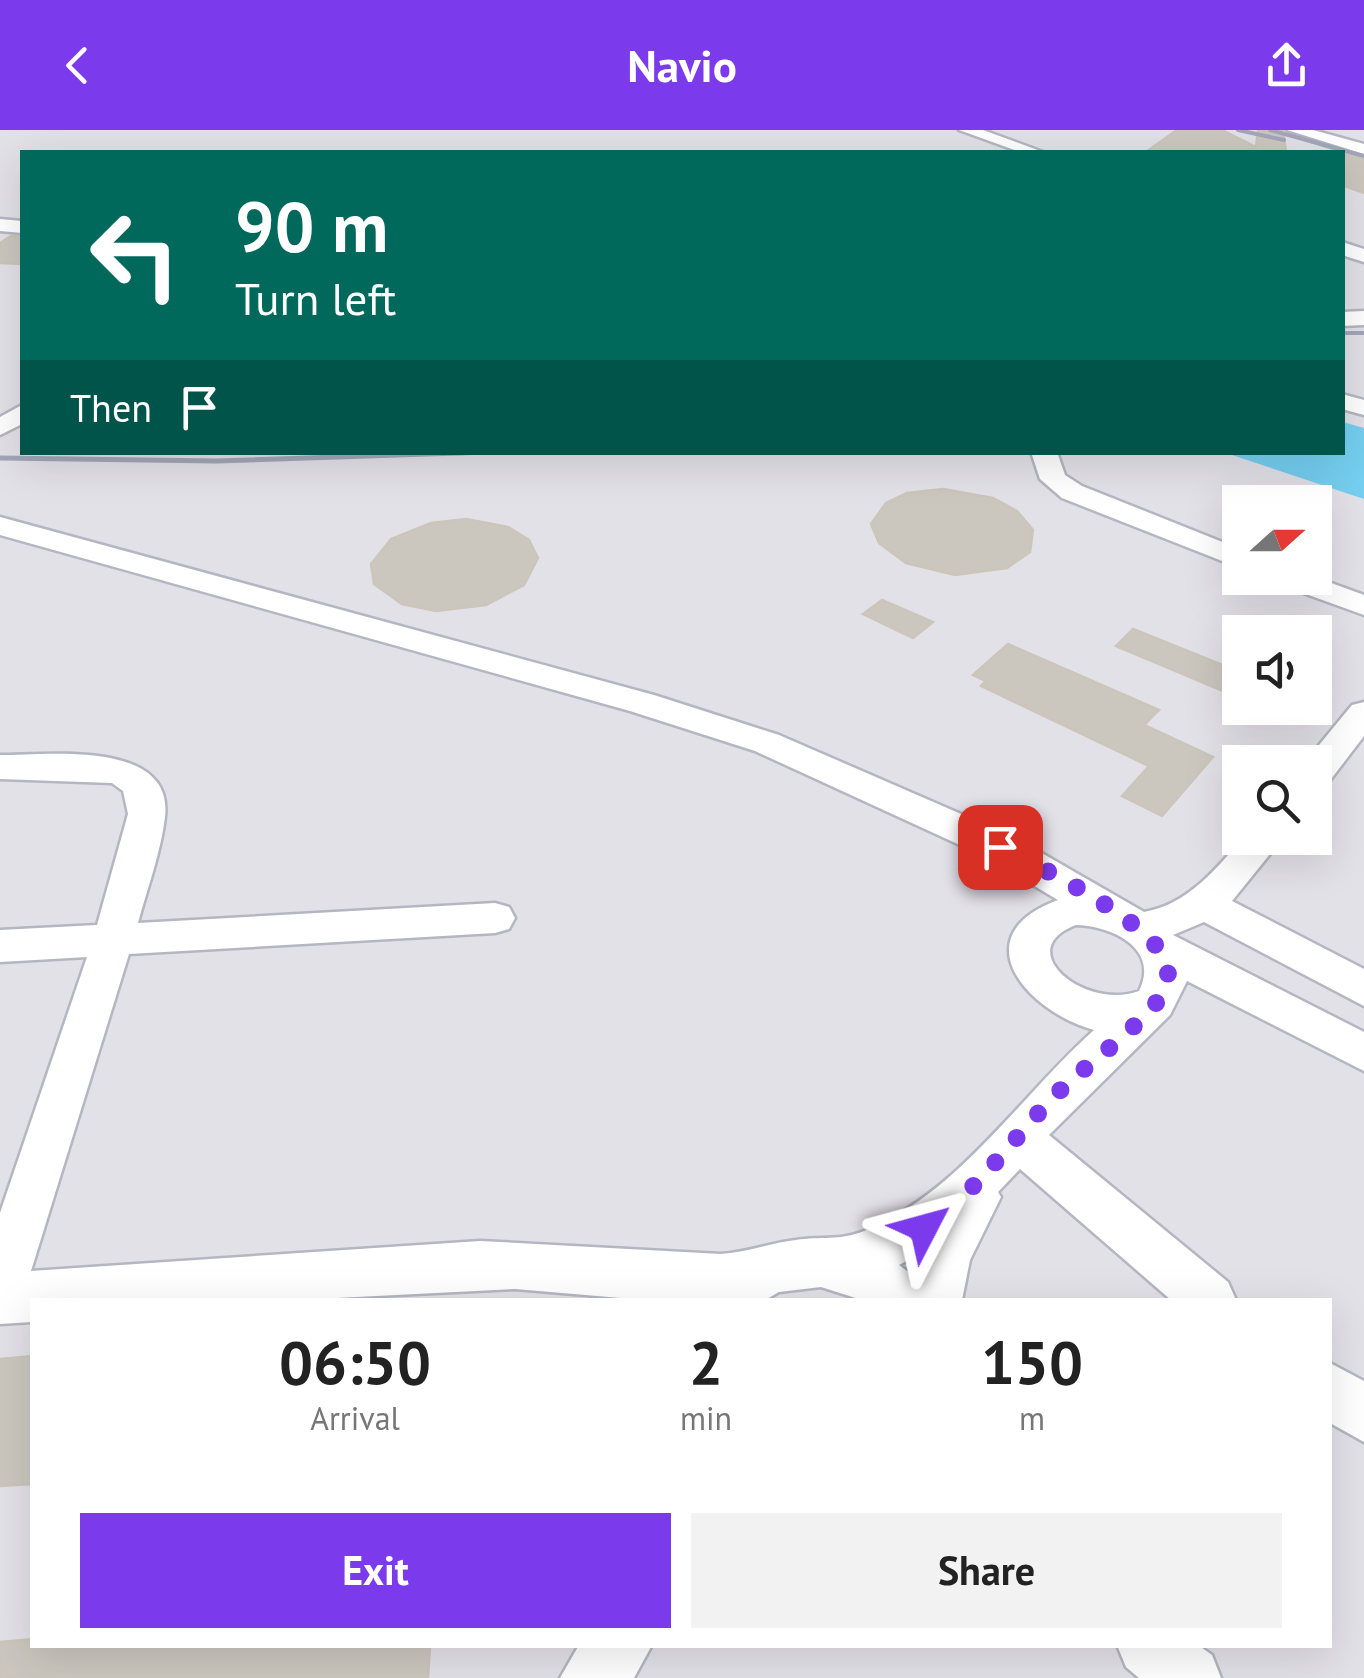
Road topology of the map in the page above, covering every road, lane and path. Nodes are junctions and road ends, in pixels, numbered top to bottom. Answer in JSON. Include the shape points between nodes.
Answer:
{"nodes":[{"id":1,"x":968,"y":130,"type":"edge"},
{"id":2,"x":1295,"y":130,"type":"edge"},
{"id":3,"x":1364,"y":149,"type":"edge"},
{"id":4,"x":1029,"y":150,"type":"edge"},
{"id":5,"x":1346,"y":386,"type":"edge"},
{"id":6,"x":1364,"y":408,"type":"edge"},
{"id":7,"x":1045,"y":455,"type":"edge"},
{"id":8,"x":0,"y":526,"type":"edge"},
{"id":9,"x":1222,"y":552,"type":"edge"},
{"id":10,"x":1332,"y":594,"type":"edge"},
{"id":11,"x":1364,"y":606,"type":"edge"},
{"id":12,"x":1364,"y":713,"type":"edge"},
{"id":13,"x":1332,"y":753,"type":"edge"},
{"id":14,"x":0,"y":767,"type":"edge"},
{"id":15,"x":949,"y":825,"type":"junction"},
{"id":16,"x":1250,"y":855,"type":"edge"},
{"id":17,"x":1215,"y":898,"type":"junction"},
{"id":18,"x":495,"y":918,"type":"dead end"},
{"id":19,"x":1040,"y":924,"type":"junction"},
{"id":20,"x":113,"y":940,"type":"junction"},
{"id":21,"x":0,"y":946,"type":"edge"},
{"id":22,"x":1153,"y":963,"type":"junction"},
{"id":23,"x":1364,"y":988,"type":"edge"},
{"id":24,"x":1056,"y":997,"type":"junction"},
{"id":25,"x":1364,"y":1053,"type":"edge"},
{"id":26,"x":1066,"y":1084,"type":"junction"},
{"id":27,"x":1005,"y":1155,"type":"junction"},
{"id":28,"x":836,"y":1264,"type":"junction"},
{"id":29,"x":532,"y":1265,"type":"junction"},
{"id":30,"x":739,"y":1288,"type":"edge"},
{"id":31,"x":0,"y":1289,"type":"edge"},
{"id":32,"x":642,"y":1298,"type":"edge"},
{"id":33,"x":901,"y":1298,"type":"edge"},
{"id":34,"x":936,"y":1298,"type":"edge"},
{"id":35,"x":1207,"y":1298,"type":"edge"},
{"id":36,"x":0,"y":1299,"type":"edge"},
{"id":37,"x":1332,"y":1391,"type":"edge"},
{"id":38,"x":1364,"y":1414,"type":"edge"},
{"id":39,"x":1152,"y":1648,"type":"edge"},
{"id":40,"x":1190,"y":1678,"type":"edge"}],
"edges":[{"from":1,"to":4,"type":"street"},
{"from":2,"to":3,"type":"street"},
{"from":5,"to":6,"type":"street"},
{"from":7,"to":9,"type":"street","via":[[1053,479],[1072,492]]},
{"from":8,"to":15,"type":"street","via":[[711,724],[819,763]]},
{"from":10,"to":11,"type":"street"},
{"from":12,"to":13,"type":"street"},
{"from":14,"to":20,"type":"street","via":[[100,767],[140,785],[147,814]]},
{"from":15,"to":19,"type":"street","via":[[1018,878]]},
{"from":15,"to":22,"type":"street","via":[[1058,877]]},
{"from":16,"to":17,"type":"street"},
{"from":17,"to":22,"type":"street"},
{"from":17,"to":23,"type":"street"},
{"from":18,"to":20,"type":"street"},
{"from":19,"to":22,"type":"street","via":[[1073,910]]},
{"from":19,"to":24,"type":"street","via":[[1028,956]]},
{"from":20,"to":21,"type":"street"},
{"from":20,"to":31,"type":"street"},
{"from":22,"to":24,"type":"street","via":[[1107,1015]]},
{"from":22,"to":25,"type":"street","via":[[1198,995],[1298,1017]]},
{"from":22,"to":26,"type":"street"},
{"from":24,"to":26,"type":"street","via":[[1079,1041]]},
{"from":26,"to":27,"type":"street"},
{"from":27,"to":28,"type":"street","via":[[908,1238]]},
{"from":27,"to":34,"type":"street","via":[[944,1256]]},
{"from":27,"to":35,"type":"street"},
{"from":28,"to":30,"type":"street","via":[[798,1263]]},
{"from":28,"to":33,"type":"street"},
{"from":29,"to":30,"type":"street"},
{"from":29,"to":32,"type":"street","via":[[608,1281]]},
{"from":29,"to":36,"type":"street"},
{"from":37,"to":38,"type":"street"},
{"from":39,"to":40,"type":"street"}]}
